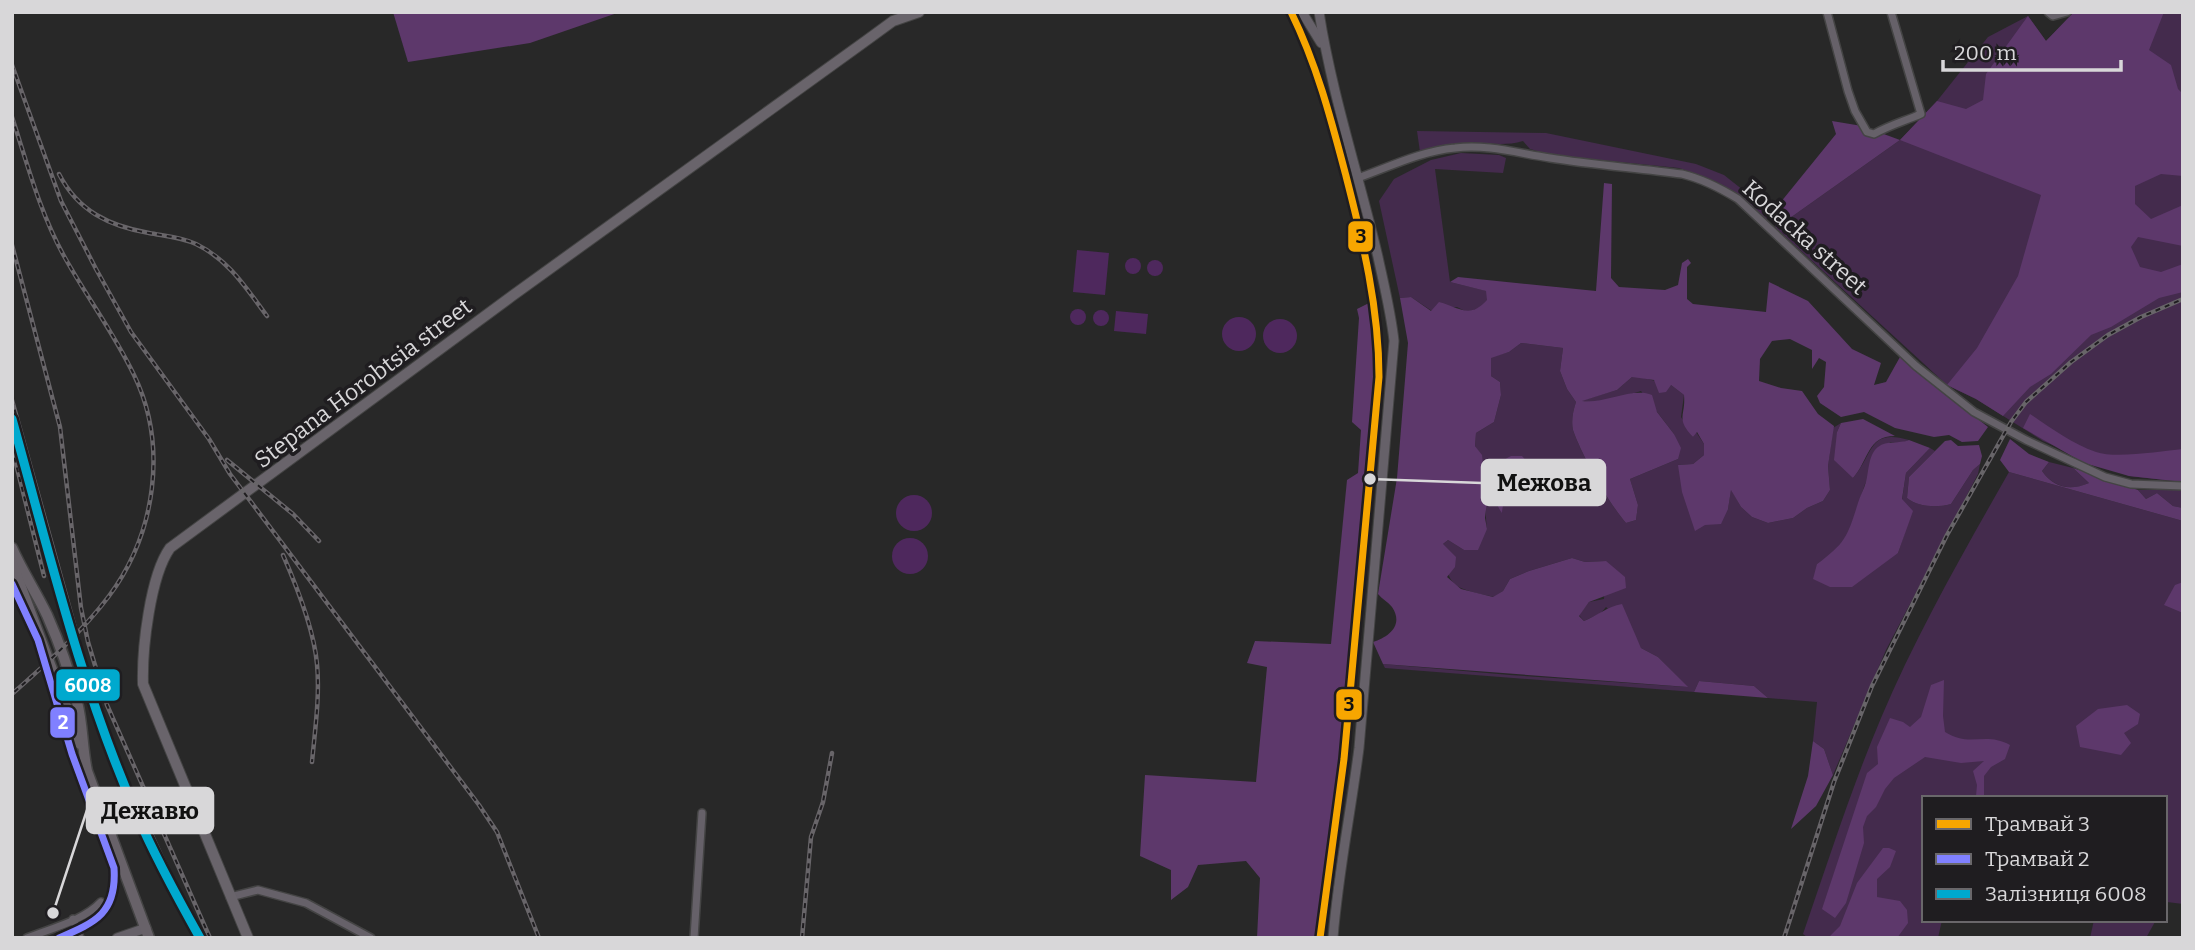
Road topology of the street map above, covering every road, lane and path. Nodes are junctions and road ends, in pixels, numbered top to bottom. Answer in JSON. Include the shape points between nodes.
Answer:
{"nodes":[{"id":1,"x":919,"y":12,"type":"edge"},
{"id":2,"x":1302,"y":12,"type":"edge"},
{"id":3,"x":1319,"y":12,"type":"edge"},
{"id":4,"x":1827,"y":12,"type":"edge"},
{"id":5,"x":1892,"y":12,"type":"edge"},
{"id":6,"x":2048,"y":12,"type":"edge"},
{"id":7,"x":2067,"y":12,"type":"edge"},
{"id":8,"x":1325,"y":51,"type":"junction"},
{"id":9,"x":1358,"y":178,"type":"junction"},
{"id":10,"x":2183,"y":486,"type":"edge"},
{"id":11,"x":12,"y":548,"type":"edge"},
{"id":12,"x":12,"y":563,"type":"edge"},
{"id":13,"x":82,"y":747,"type":"junction"},
{"id":14,"x":702,"y":813,"type":"dead end"},
{"id":15,"x":230,"y":897,"type":"junction"},
{"id":16,"x":101,"y":902,"type":"dead end"},
{"id":17,"x":73,"y":919,"type":"junction"},
{"id":18,"x":148,"y":933,"type":"edge"},
{"id":19,"x":27,"y":938,"type":"edge"},
{"id":20,"x":80,"y":938,"type":"edge"},
{"id":21,"x":117,"y":938,"type":"edge"},
{"id":22,"x":248,"y":938,"type":"edge"},
{"id":23,"x":371,"y":938,"type":"edge"},
{"id":24,"x":694,"y":938,"type":"edge"},
{"id":25,"x":1333,"y":938,"type":"edge"}],
"edges":[{"from":1,"to":15,"type":"main road","name":"Stepana Horobtsia street","via":[[893,21],[170,548],[158,570],[143,684]]},
{"from":2,"to":8,"type":"street"},
{"from":3,"to":8,"type":"street"},
{"from":4,"to":5,"type":"street","via":[[1855,111],[1867,132],[1874,134],[1921,114]]},
{"from":6,"to":7,"type":"street","via":[[2053,16]]},
{"from":8,"to":9,"type":"street"},
{"from":9,"to":10,"type":"street","name":"Kodacka street","via":[[1439,150],[1490,147],[1700,179],[1738,200],[1916,366],[1974,412],[2105,477],[2131,484]]},
{"from":9,"to":25,"type":"street","via":[[1392,320],[1393,367],[1359,748]]},
{"from":11,"to":13,"type":"main road","via":[[47,616],[67,671],[77,702]]},
{"from":12,"to":13,"type":"main road"},
{"from":13,"to":18,"type":"main road"},
{"from":14,"to":24,"type":"street"},
{"from":15,"to":22,"type":"main road","name":"Stepana Horobtsia street"},
{"from":15,"to":23,"type":"street","via":[[258,890],[306,903]]},
{"from":16,"to":17,"type":"street"},
{"from":17,"to":19,"type":"street"},
{"from":17,"to":20,"type":"street"},
{"from":18,"to":21,"type":"street"}]}
